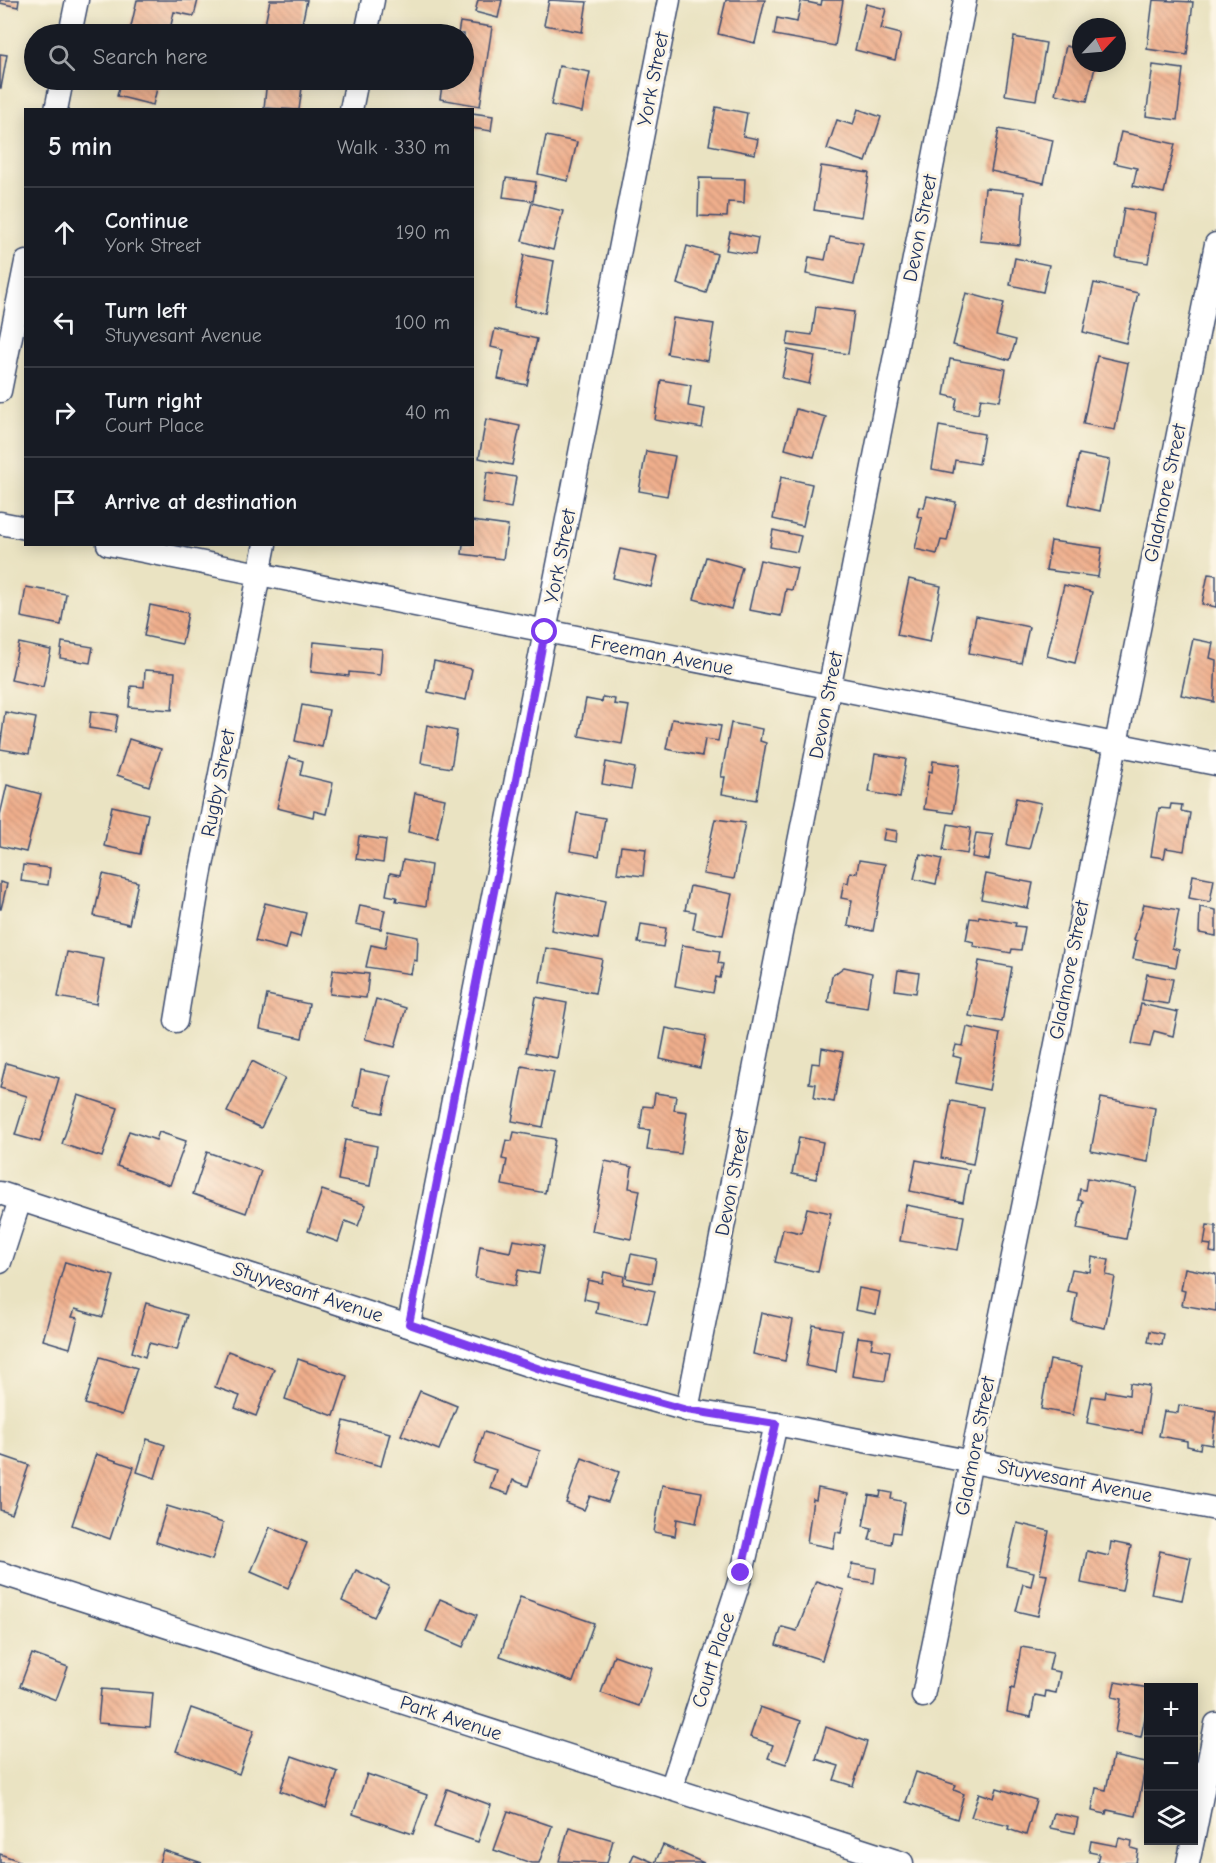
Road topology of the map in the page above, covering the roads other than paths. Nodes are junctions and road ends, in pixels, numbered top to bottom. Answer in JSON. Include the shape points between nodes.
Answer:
{"nodes":[{"id":1,"x":77,"y":0,"type":"edge"},
{"id":2,"x":373,"y":0,"type":"edge"},
{"id":3,"x":669,"y":0,"type":"edge"},
{"id":4,"x":965,"y":0,"type":"edge"},
{"id":5,"x":72,"y":24,"type":"edge"},
{"id":6,"x":368,"y":24,"type":"edge"},
{"id":7,"x":60,"y":90,"type":"edge"},
{"id":8,"x":355,"y":90,"type":"edge"},
{"id":9,"x":56,"y":108,"type":"edge"},
{"id":10,"x":351,"y":108,"type":"edge"},
{"id":11,"x":1216,"y":244,"type":"edge"},
{"id":12,"x":24,"y":272,"type":"edge"},
{"id":13,"x":0,"y":391,"type":"edge"},
{"id":14,"x":0,"y":523,"type":"edge"},
{"id":15,"x":24,"y":528,"type":"edge"},
{"id":16,"x":118,"y":546,"type":"edge"},
{"id":17,"x":265,"y":546,"type":"edge"},
{"id":18,"x":259,"y":574,"type":"junction"},
{"id":19,"x":545,"y":632,"type":"junction"},
{"id":20,"x":830,"y":688,"type":"junction"},
{"id":21,"x":1113,"y":744,"type":"junction"},
{"id":22,"x":1216,"y":764,"type":"edge"},
{"id":23,"x":176,"y":1021,"type":"dead end"},
{"id":24,"x":10,"y":1197,"type":"edge"},
{"id":25,"x":0,"y":1262,"type":"edge"},
{"id":26,"x":409,"y":1324,"type":"junction"},
{"id":27,"x":687,"y":1410,"type":"junction"},
{"id":28,"x":776,"y":1424,"type":"junction"},
{"id":29,"x":972,"y":1461,"type":"junction"},
{"id":30,"x":1216,"y":1509,"type":"edge"},
{"id":31,"x":0,"y":1573,"type":"edge"},
{"id":32,"x":923,"y":1696,"type":"dead end"},
{"id":33,"x":1216,"y":1724,"type":"edge"},
{"id":34,"x":671,"y":1789,"type":"junction"},
{"id":35,"x":1198,"y":1813,"type":"edge"},
{"id":36,"x":1192,"y":1845,"type":"edge"},
{"id":37,"x":902,"y":1863,"type":"edge"},
{"id":38,"x":1188,"y":1863,"type":"edge"}],
"edges":[{"from":1,"to":5,"type":"street"},
{"from":2,"to":6,"type":"street"},
{"from":3,"to":19,"type":"street","name":"York Street"},
{"from":4,"to":20,"type":"street","name":"Devon Street"},
{"from":7,"to":9,"type":"street"},
{"from":8,"to":10,"type":"street"},
{"from":11,"to":21,"type":"street","name":"Gladmore Street"},
{"from":12,"to":13,"type":"street"},
{"from":14,"to":15,"type":"street"},
{"from":16,"to":18,"type":"street","name":"Freeman Avenue"},
{"from":17,"to":18,"type":"street","name":"Rugby Street"},
{"from":18,"to":19,"type":"street","name":"Freeman Avenue"},
{"from":18,"to":23,"type":"street","name":"Rugby Street"},
{"from":19,"to":20,"type":"street","name":"Freeman Avenue"},
{"from":19,"to":26,"type":"street","name":"York Street"},
{"from":20,"to":21,"type":"street","name":"Freeman Avenue"},
{"from":20,"to":27,"type":"street","name":"Devon Street"},
{"from":21,"to":22,"type":"street","name":"Freeman Avenue"},
{"from":21,"to":29,"type":"street","name":"Gladmore Street"},
{"from":24,"to":25,"type":"street"},
{"from":24,"to":26,"type":"street","name":"Stuyvesant Avenue"},
{"from":26,"to":27,"type":"street","name":"Stuyvesant Avenue","via":[[540,1369]]},
{"from":27,"to":28,"type":"street","name":"Stuyvesant Avenue"},
{"from":28,"to":29,"type":"street","name":"Stuyvesant Avenue"},
{"from":28,"to":34,"type":"street","name":"Court Place","via":[[741,1573]]},
{"from":29,"to":30,"type":"street","name":"Stuyvesant Avenue"},
{"from":29,"to":32,"type":"street","name":"Gladmore Street"},
{"from":31,"to":34,"type":"street","name":"Park Avenue"},
{"from":33,"to":35,"type":"street"},
{"from":34,"to":37,"type":"street","name":"Park Avenue"},
{"from":36,"to":38,"type":"street"}]}
